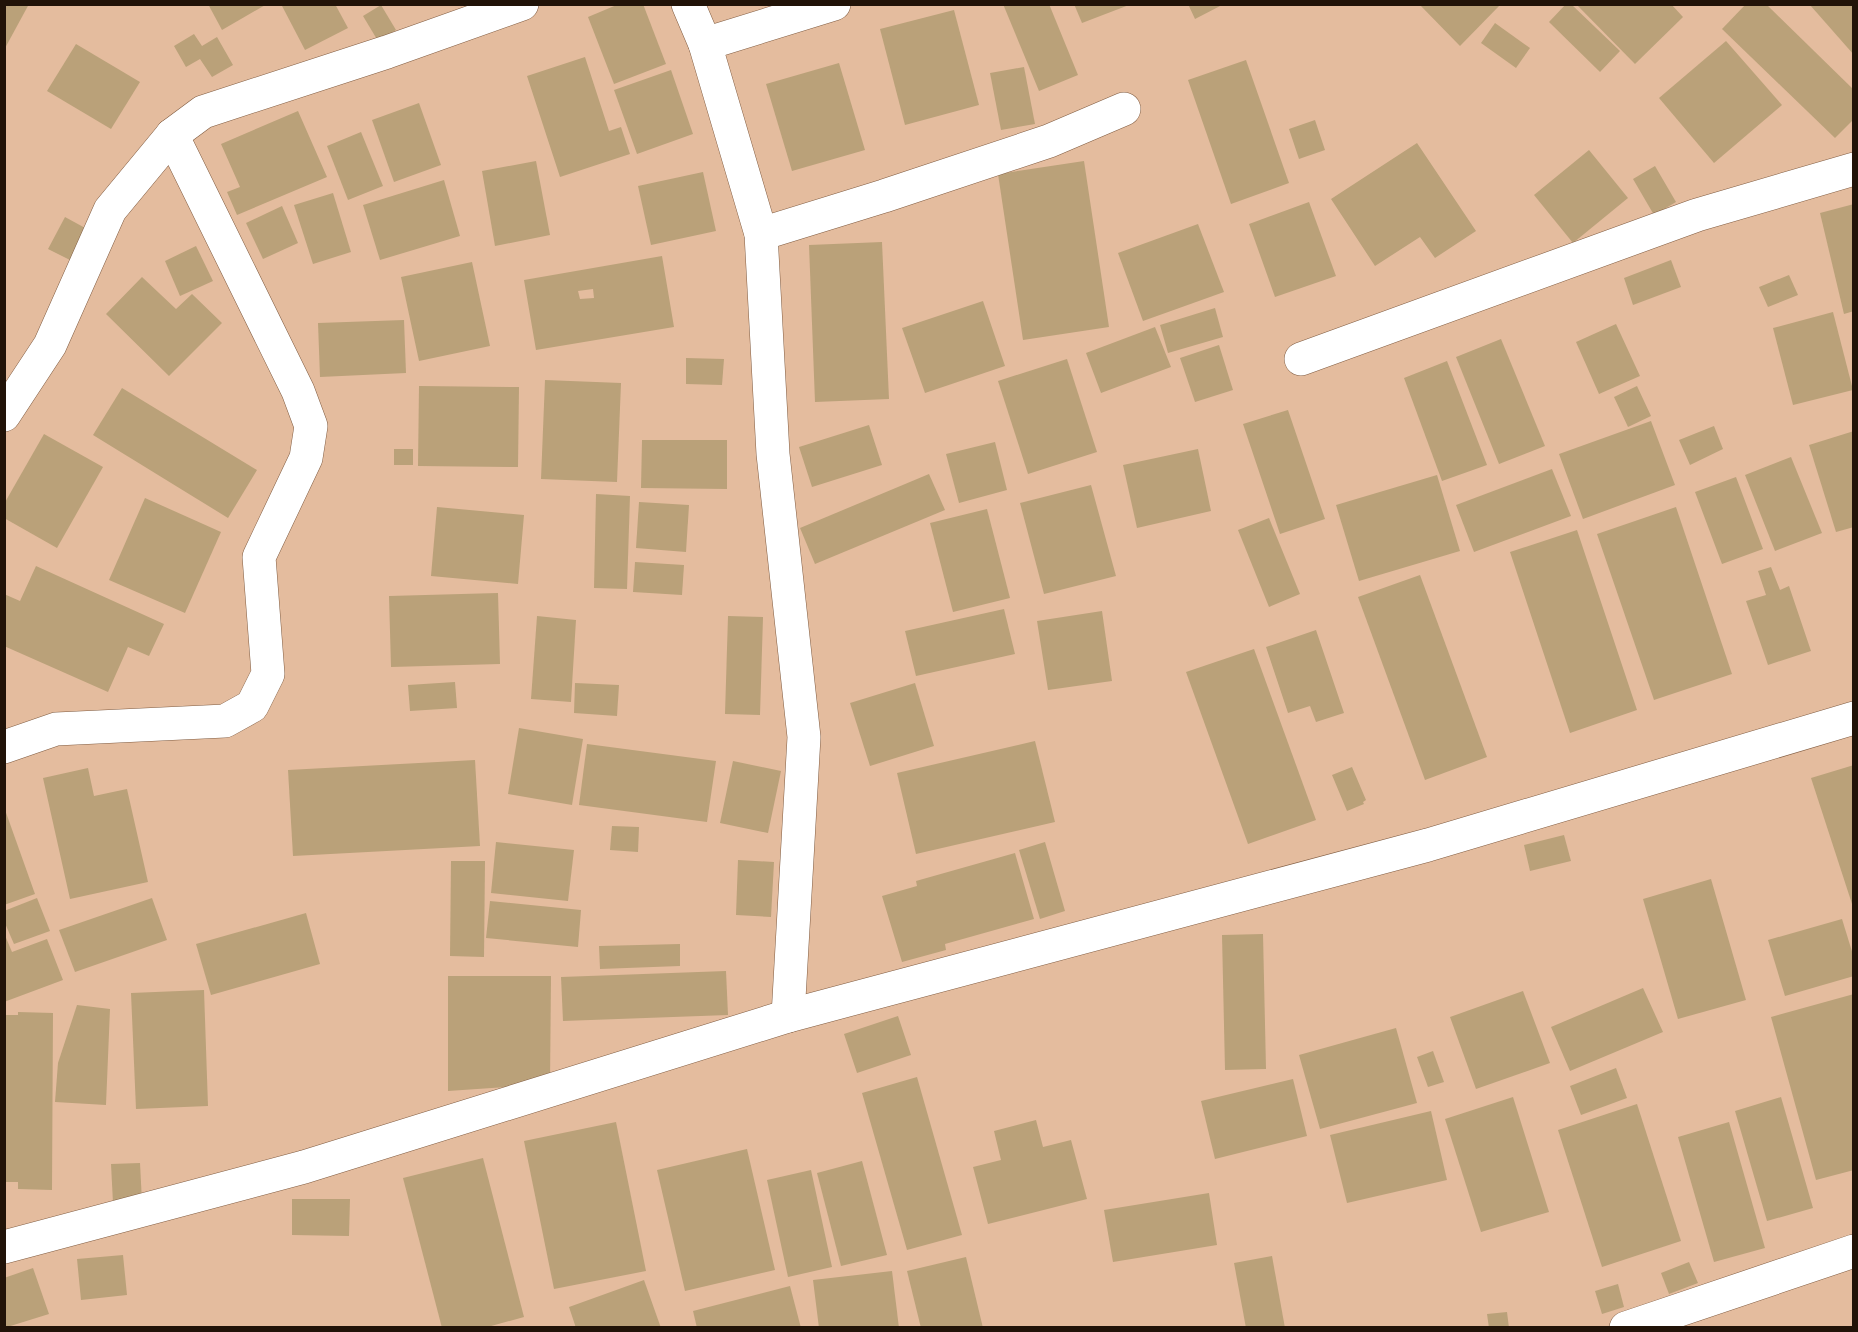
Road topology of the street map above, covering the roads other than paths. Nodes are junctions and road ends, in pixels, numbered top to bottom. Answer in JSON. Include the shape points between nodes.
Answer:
{"nodes":[{"id":1,"x":522,"y":4,"type":"edge"},
{"id":2,"x":688,"y":4,"type":"edge"},
{"id":3,"x":834,"y":4,"type":"edge"},
{"id":4,"x":705,"y":44,"type":"junction"},
{"id":5,"x":1124,"y":109,"type":"dead end"},
{"id":6,"x":172,"y":135,"type":"junction"},
{"id":7,"x":1854,"y":169,"type":"edge"},
{"id":8,"x":761,"y":234,"type":"junction"},
{"id":9,"x":1301,"y":359,"type":"dead end"},
{"id":10,"x":4,"y":415,"type":"edge"},
{"id":11,"x":1854,"y":718,"type":"edge"},
{"id":12,"x":4,"y":747,"type":"edge"},
{"id":13,"x":788,"y":1016,"type":"junction"},
{"id":14,"x":4,"y":1247,"type":"edge"},
{"id":15,"x":1854,"y":1251,"type":"edge"},
{"id":16,"x":1626,"y":1328,"type":"edge"}],
"edges":[{"from":1,"to":6,"type":"street","via":[[203,112]]},
{"from":2,"to":4,"type":"street"},
{"from":3,"to":4,"type":"street"},
{"from":4,"to":8,"type":"street"},
{"from":5,"to":8,"type":"street","via":[[1048,141]]},
{"from":6,"to":10,"type":"street","via":[[110,210],[50,345]]},
{"from":6,"to":12,"type":"street","via":[[298,391],[311,426],[306,458],[259,557],[268,674],[252,705],[225,722],[56,729]]},
{"from":7,"to":9,"type":"street","via":[[1697,215]]},
{"from":8,"to":13,"type":"street","via":[[773,454],[804,737]]},
{"from":11,"to":13,"type":"street","via":[[1428,845]]},
{"from":13,"to":14,"type":"street","via":[[304,1167]]},
{"from":15,"to":16,"type":"street"}]}
